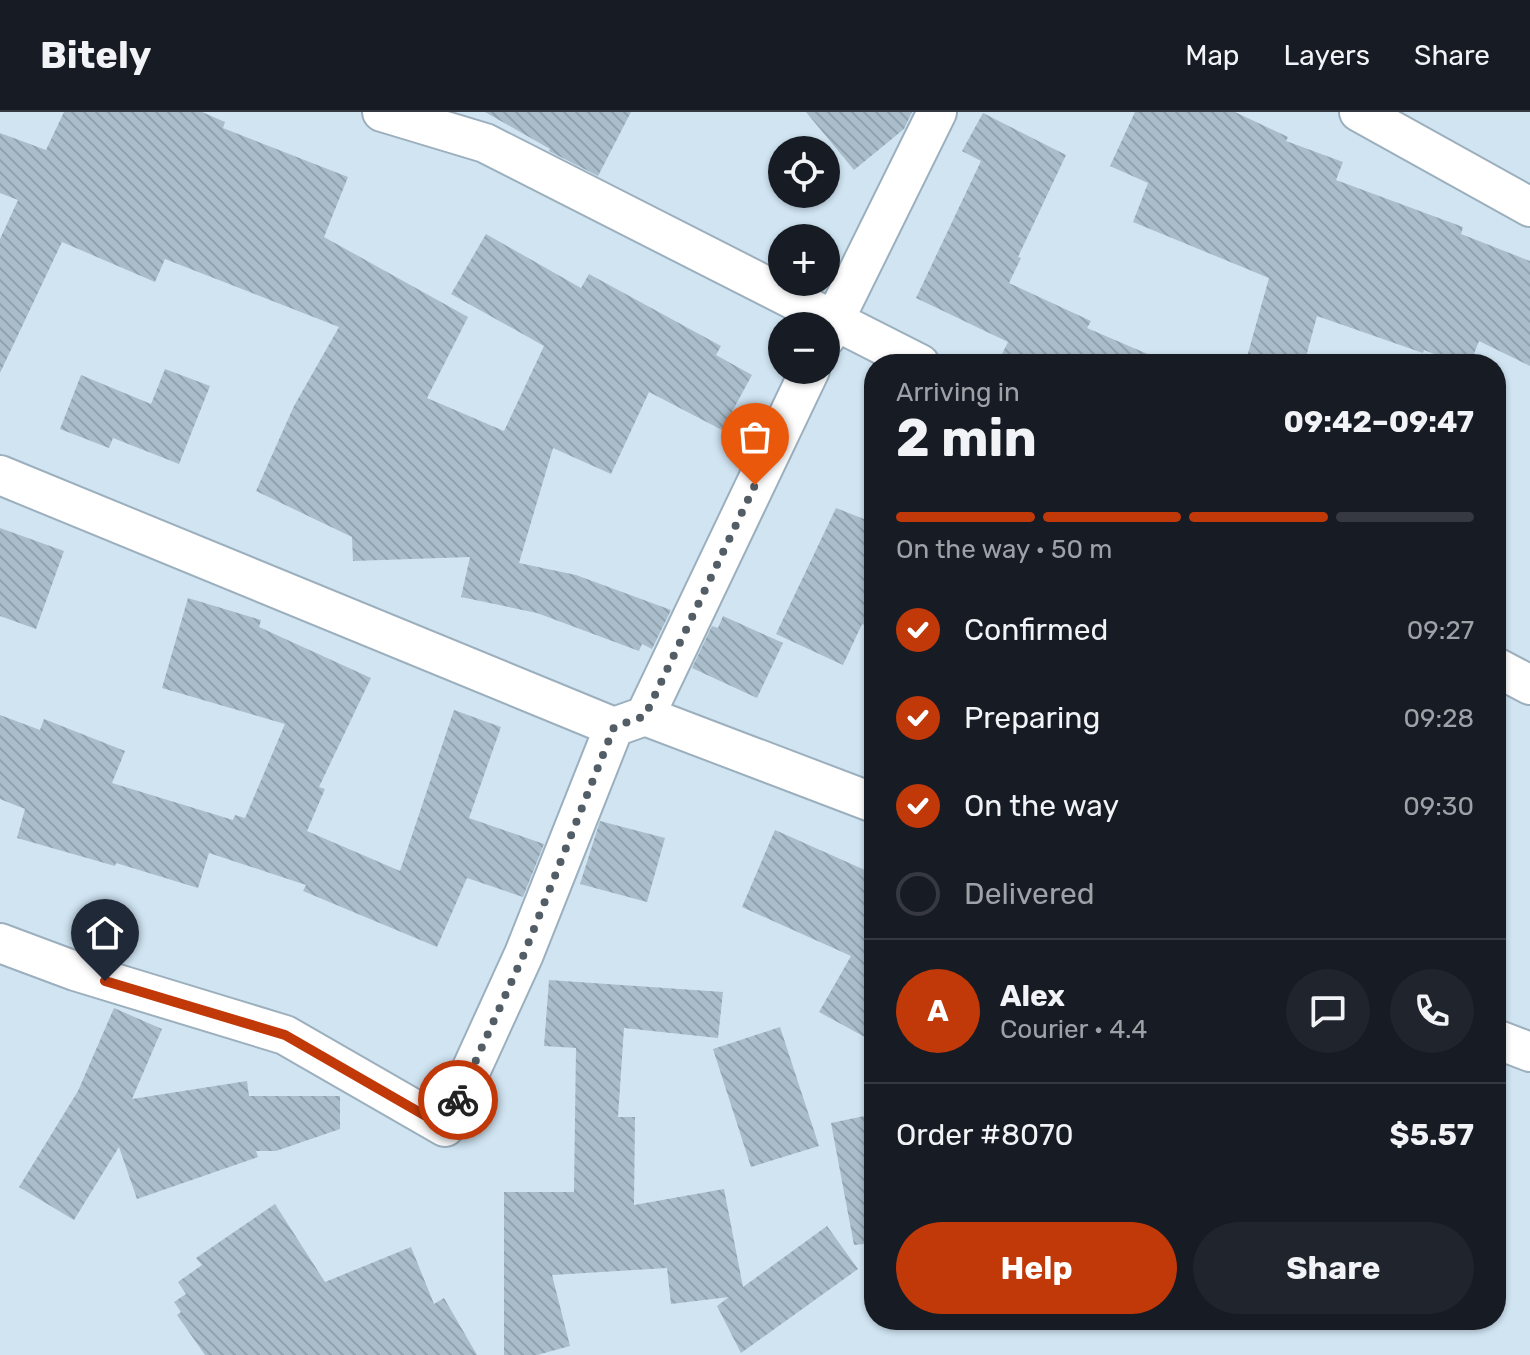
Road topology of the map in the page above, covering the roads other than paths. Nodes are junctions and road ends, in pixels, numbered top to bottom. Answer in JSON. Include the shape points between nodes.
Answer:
{"nodes":[{"id":1,"x":382,"y":112,"type":"edge"},
{"id":2,"x":937,"y":112,"type":"edge"},
{"id":3,"x":1359,"y":112,"type":"edge"},
{"id":4,"x":1530,"y":207,"type":"edge"},
{"id":5,"x":800,"y":312,"type":"edge"},
{"id":6,"x":838,"y":312,"type":"edge"},
{"id":7,"x":840,"y":332,"type":"edge"},
{"id":8,"x":895,"y":354,"type":"edge"},
{"id":9,"x":803,"y":384,"type":"edge"},
{"id":10,"x":0,"y":475,"type":"edge"},
{"id":11,"x":1506,"y":672,"type":"edge"},
{"id":12,"x":1530,"y":685,"type":"edge"},
{"id":13,"x":630,"y":722,"type":"junction"},
{"id":14,"x":864,"y":800,"type":"edge"},
{"id":15,"x":0,"y":943,"type":"edge"},
{"id":16,"x":1506,"y":1043,"type":"edge"},
{"id":17,"x":1530,"y":1052,"type":"edge"}],
"edges":[{"from":1,"to":5,"type":"street","via":[[485,143]]},
{"from":2,"to":6,"type":"street"},
{"from":3,"to":4,"type":"street"},
{"from":7,"to":8,"type":"street"},
{"from":9,"to":13,"type":"street"},
{"from":10,"to":13,"type":"street"},
{"from":11,"to":12,"type":"street"},
{"from":13,"to":14,"type":"street"},
{"from":13,"to":15,"type":"street","via":[[445,1127],[285,1035]]},
{"from":16,"to":17,"type":"street"}]}
